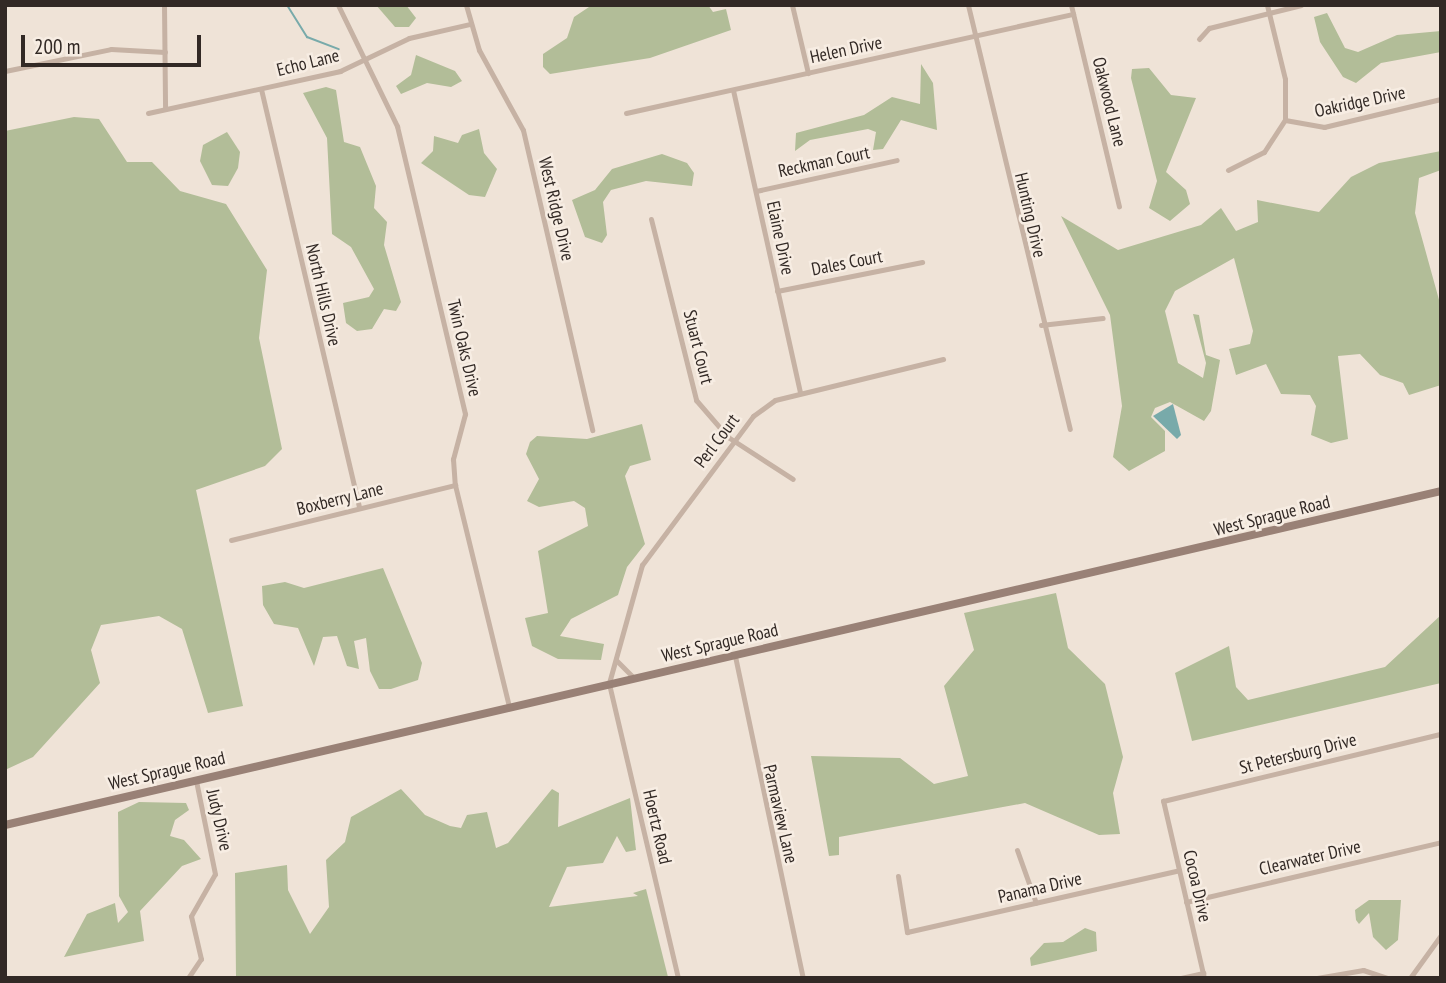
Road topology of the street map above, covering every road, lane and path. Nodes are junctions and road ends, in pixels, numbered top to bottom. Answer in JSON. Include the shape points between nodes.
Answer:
{"nodes":[{"id":1,"x":164,"y":5,"type":"edge"},
{"id":2,"x":338,"y":5,"type":"edge"},
{"id":3,"x":466,"y":5,"type":"edge"},
{"id":4,"x":792,"y":5,"type":"edge"},
{"id":5,"x":968,"y":5,"type":"edge"},
{"id":6,"x":1071,"y":5,"type":"edge"},
{"id":7,"x":1267,"y":5,"type":"edge"},
{"id":8,"x":1301,"y":5,"type":"edge"},
{"id":9,"x":1269,"y":13,"type":"junction"},
{"id":10,"x":1073,"y":14,"type":"junction"},
{"id":11,"x":470,"y":24,"type":"junction"},
{"id":12,"x":974,"y":36,"type":"junction"},
{"id":13,"x":1199,"y":39,"type":"dead end"},
{"id":14,"x":165,"y":52,"type":"junction"},
{"id":15,"x":364,"y":61,"type":"junction"},
{"id":16,"x":5,"y":71,"type":"edge"},
{"id":17,"x":807,"y":73,"type":"junction"},
{"id":18,"x":261,"y":89,"type":"junction"},
{"id":19,"x":733,"y":90,"type":"junction"},
{"id":20,"x":1441,"y":99,"type":"edge"},
{"id":21,"x":165,"y":109,"type":"junction"},
{"id":22,"x":148,"y":113,"type":"dead end"},
{"id":23,"x":626,"y":113,"type":"dead end"},
{"id":24,"x":1285,"y":120,"type":"junction"},
{"id":25,"x":897,"y":160,"type":"dead end"},
{"id":26,"x":1228,"y":170,"type":"dead end"},
{"id":27,"x":756,"y":191,"type":"junction"},
{"id":28,"x":1119,"y":206,"type":"dead end"},
{"id":29,"x":652,"y":219,"type":"dead end"},
{"id":30,"x":922,"y":262,"type":"dead end"},
{"id":31,"x":777,"y":291,"type":"junction"},
{"id":32,"x":1103,"y":318,"type":"dead end"},
{"id":33,"x":1041,"y":325,"type":"junction"},
{"id":34,"x":943,"y":359,"type":"dead end"},
{"id":35,"x":800,"y":392,"type":"junction"},
{"id":36,"x":1070,"y":429,"type":"dead end"},
{"id":37,"x":592,"y":430,"type":"dead end"},
{"id":38,"x":734,"y":442,"type":"junction"},
{"id":39,"x":793,"y":479,"type":"dead end"},
{"id":40,"x":455,"y":485,"type":"junction"},
{"id":41,"x":1441,"y":491,"type":"edge"},
{"id":42,"x":359,"y":508,"type":"junction"},
{"id":43,"x":231,"y":540,"type":"dead end"},
{"id":44,"x":735,"y":656,"type":"junction"},
{"id":45,"x":615,"y":657,"type":"junction"},
{"id":46,"x":634,"y":678,"type":"junction"},
{"id":47,"x":608,"y":684,"type":"junction"},
{"id":48,"x":509,"y":707,"type":"junction"},
{"id":49,"x":1441,"y":734,"type":"edge"},
{"id":50,"x":195,"y":781,"type":"junction"},
{"id":51,"x":1163,"y":801,"type":"joint"},
{"id":52,"x":5,"y":825,"type":"edge"},
{"id":53,"x":1441,"y":842,"type":"edge"},
{"id":54,"x":1017,"y":850,"type":"dead end"},
{"id":55,"x":1178,"y":870,"type":"junction"},
{"id":56,"x":898,"y":876,"type":"dead end"},
{"id":57,"x":1186,"y":902,"type":"junction"},
{"id":58,"x":1036,"y":903,"type":"junction"},
{"id":59,"x":1441,"y":935,"type":"edge"},
{"id":60,"x":1203,"y":975,"type":"edge"},
{"id":61,"x":188,"y":978,"type":"edge"},
{"id":62,"x":678,"y":978,"type":"edge"},
{"id":63,"x":803,"y":978,"type":"edge"},
{"id":64,"x":1181,"y":978,"type":"edge"},
{"id":65,"x":1317,"y":978,"type":"edge"},
{"id":66,"x":1388,"y":978,"type":"edge"},
{"id":67,"x":1410,"y":978,"type":"edge"}],
"edges":[{"from":1,"to":14,"type":"street"},
{"from":2,"to":15,"type":"street","name":"Twin Oaks Drive"},
{"from":3,"to":11,"type":"street","name":"West Ridge Drive"},
{"from":4,"to":17,"type":"street"},
{"from":5,"to":12,"type":"street","name":"Hunting Drive"},
{"from":6,"to":10,"type":"street","name":"Oakwood Lane"},
{"from":7,"to":9,"type":"street"},
{"from":8,"to":9,"type":"street"},
{"from":9,"to":13,"type":"street","via":[[1209,28]]},
{"from":9,"to":24,"type":"street","via":[[1285,79]]},
{"from":10,"to":12,"type":"street","name":"Helen Drive"},
{"from":10,"to":28,"type":"street","name":"Oakwood Lane"},
{"from":11,"to":15,"type":"street","name":"Echo Lane","via":[[409,38]]},
{"from":11,"to":37,"type":"street","name":"West Ridge Drive","via":[[523,130]]},
{"from":12,"to":17,"type":"street","name":"Helen Drive"},
{"from":12,"to":33,"type":"street","name":"Hunting Drive"},
{"from":14,"to":16,"type":"street","via":[[111,50]]},
{"from":14,"to":21,"type":"street"},
{"from":15,"to":18,"type":"street","name":"Echo Lane"},
{"from":15,"to":40,"type":"street","name":"Twin Oaks Drive","via":[[397,127],[465,414],[453,458]]},
{"from":17,"to":19,"type":"street","name":"Helen Drive"},
{"from":18,"to":21,"type":"street","name":"Echo Lane"},
{"from":18,"to":42,"type":"street","name":"North Hills Drive"},
{"from":19,"to":23,"type":"street","name":"Helen Drive"},
{"from":19,"to":27,"type":"street","name":"Elaine Drive"},
{"from":20,"to":24,"type":"street","name":"Oakridge Drive","via":[[1324,127]]},
{"from":21,"to":22,"type":"street","name":"Echo Lane"},
{"from":24,"to":26,"type":"street","via":[[1264,152]]},
{"from":25,"to":27,"type":"street","name":"Reckman Court"},
{"from":27,"to":31,"type":"street","name":"Elaine Drive"},
{"from":29,"to":38,"type":"street","name":"Stuart Court","via":[[696,400]]},
{"from":30,"to":31,"type":"street","name":"Dales Court"},
{"from":31,"to":35,"type":"street","name":"Elaine Drive"},
{"from":32,"to":33,"type":"street"},
{"from":33,"to":36,"type":"street","name":"Hunting Drive"},
{"from":34,"to":35,"type":"street","name":"Perl Court"},
{"from":35,"to":38,"type":"street","name":"Perl Court","via":[[753,416]]},
{"from":38,"to":39,"type":"street","name":"Stuart Court"},
{"from":38,"to":45,"type":"street","name":"Perl Court","via":[[642,565]]},
{"from":40,"to":42,"type":"street","name":"Boxberry Lane"},
{"from":40,"to":48,"type":"street","name":"Twin Oaks Drive"},
{"from":41,"to":44,"type":"street","name":"West Sprague Road"},
{"from":42,"to":43,"type":"street","name":"Boxberry Lane"},
{"from":44,"to":46,"type":"street","name":"West Sprague Road"},
{"from":44,"to":63,"type":"street","name":"Parmaview Lane"},
{"from":45,"to":46,"type":"street"},
{"from":45,"to":47,"type":"street","name":"Perl Court"},
{"from":46,"to":47,"type":"street","name":"West Sprague Road"},
{"from":47,"to":48,"type":"street","name":"West Sprague Road"},
{"from":47,"to":62,"type":"street","name":"Hoertz Road"},
{"from":48,"to":50,"type":"street","name":"West Sprague Road"},
{"from":49,"to":51,"type":"street","name":"St Petersburg Drive"},
{"from":50,"to":52,"type":"street","name":"West Sprague Road"},
{"from":50,"to":61,"type":"street","name":"Judy Drive","via":[[215,874],[191,916],[201,959]]},
{"from":51,"to":55,"type":"street","name":"Cocoa Drive"},
{"from":53,"to":57,"type":"street","name":"Clearwater Drive"},
{"from":54,"to":58,"type":"street"},
{"from":55,"to":57,"type":"street","name":"Cocoa Drive"},
{"from":55,"to":58,"type":"street","name":"Panama Drive"},
{"from":56,"to":58,"type":"street","name":"Panama Drive","via":[[907,932]]},
{"from":57,"to":60,"type":"street","name":"Cocoa Drive"},
{"from":59,"to":67,"type":"street"},
{"from":60,"to":64,"type":"street"},
{"from":65,"to":66,"type":"street","via":[[1363,970]]}]}
